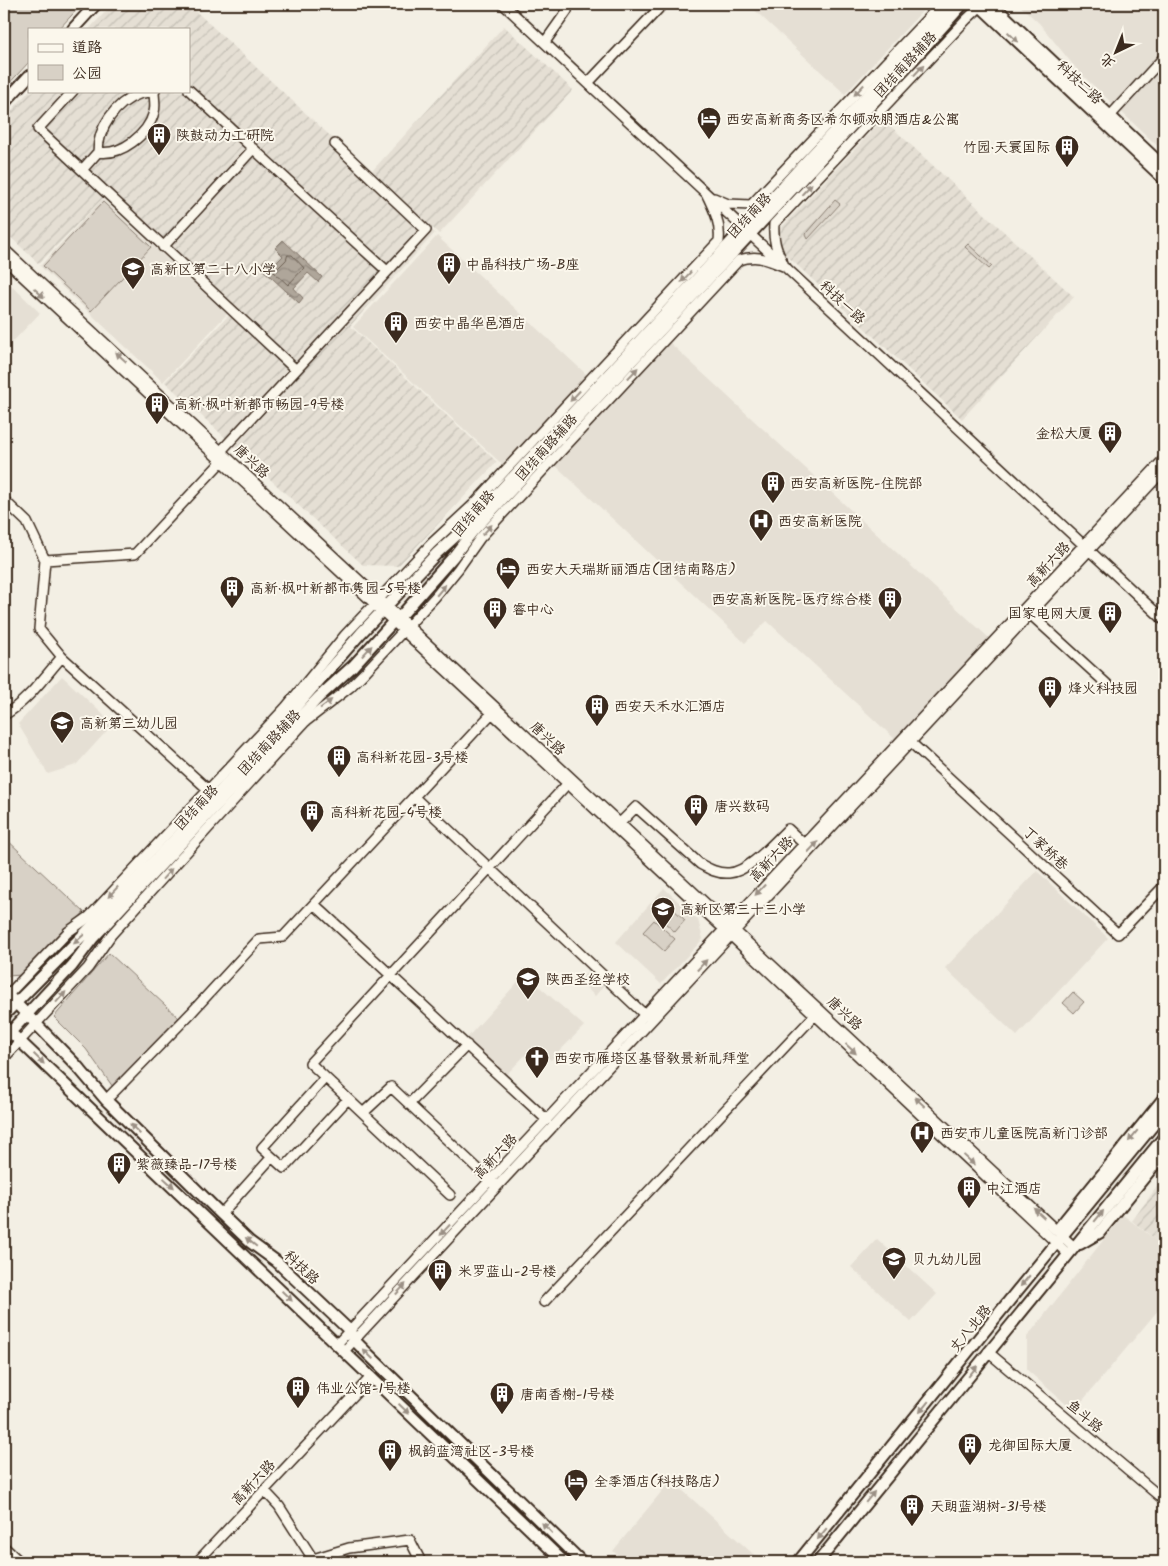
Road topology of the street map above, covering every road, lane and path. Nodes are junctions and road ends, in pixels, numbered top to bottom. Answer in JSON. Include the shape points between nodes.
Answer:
{"nodes":[{"id":1,"x":96,"y":4,"type":"edge"},
{"id":2,"x":503,"y":4,"type":"edge"},
{"id":3,"x":568,"y":4,"type":"edge"},
{"id":4,"x":663,"y":4,"type":"edge"},
{"id":5,"x":941,"y":4,"type":"edge"},
{"id":6,"x":952,"y":4,"type":"edge"},
{"id":7,"x":963,"y":4,"type":"edge"},
{"id":8,"x":992,"y":4,"type":"edge"},
{"id":9,"x":981,"y":5,"type":"edge"},
{"id":10,"x":74,"y":28,"type":"edge"},
{"id":11,"x":545,"y":42,"type":"junction"},
{"id":12,"x":1164,"y":57,"type":"edge"},
{"id":13,"x":28,"y":77,"type":"edge"},
{"id":14,"x":588,"y":83,"type":"junction"},
{"id":15,"x":190,"y":91,"type":"edge"},
{"id":16,"x":72,"y":92,"type":"edge"},
{"id":17,"x":155,"y":92,"type":"edge"},
{"id":18,"x":4,"y":103,"type":"edge"},
{"id":19,"x":1110,"y":116,"type":"junction"},
{"id":20,"x":335,"y":144,"type":"dead end"},
{"id":21,"x":253,"y":149,"type":"junction"},
{"id":22,"x":98,"y":152,"type":"junction"},
{"id":23,"x":1164,"y":168,"type":"edge"},
{"id":24,"x":82,"y":170,"type":"junction"},
{"id":25,"x":1164,"y":179,"type":"edge"},
{"id":26,"x":707,"y":195,"type":"junction"},
{"id":27,"x":747,"y":232,"type":"junction"},
{"id":28,"x":163,"y":247,"type":"junction"},
{"id":29,"x":4,"y":249,"type":"edge"},
{"id":30,"x":4,"y":259,"type":"edge"},
{"id":31,"x":786,"y":267,"type":"junction"},
{"id":32,"x":387,"y":271,"type":"junction"},
{"id":33,"x":296,"y":370,"type":"junction"},
{"id":34,"x":223,"y":456,"type":"junction"},
{"id":35,"x":1164,"y":459,"type":"edge"},
{"id":36,"x":1164,"y":470,"type":"edge"},
{"id":37,"x":4,"y":500,"type":"edge"},
{"id":38,"x":1086,"y":548,"type":"junction"},
{"id":39,"x":45,"y":560,"type":"junction"},
{"id":40,"x":380,"y":605,"type":"junction"},
{"id":41,"x":1030,"y":614,"type":"junction"},
{"id":42,"x":396,"y":620,"type":"junction"},
{"id":43,"x":1164,"y":620,"type":"edge"},
{"id":44,"x":405,"y":628,"type":"junction"},
{"id":45,"x":62,"y":657,"type":"junction"},
{"id":46,"x":1109,"y":686,"type":"dead end"},
{"id":47,"x":494,"y":711,"type":"junction"},
{"id":48,"x":4,"y":715,"type":"edge"},
{"id":49,"x":908,"y":739,"type":"junction"},
{"id":50,"x":569,"y":782,"type":"junction"},
{"id":51,"x":211,"y":793,"type":"junction"},
{"id":52,"x":414,"y":797,"type":"junction"},
{"id":53,"x":620,"y":823,"type":"junction"},
{"id":54,"x":804,"y":844,"type":"junction"},
{"id":55,"x":491,"y":869,"type":"junction"},
{"id":56,"x":1164,"y":886,"type":"edge"},
{"id":57,"x":314,"y":904,"type":"junction"},
{"id":58,"x":730,"y":930,"type":"junction"},
{"id":59,"x":391,"y":975,"type":"junction"},
{"id":60,"x":8,"y":997,"type":"edge"},
{"id":61,"x":27,"y":1014,"type":"junction"},
{"id":62,"x":4,"y":1015,"type":"edge"},
{"id":63,"x":645,"y":1015,"type":"junction"},
{"id":64,"x":815,"y":1015,"type":"junction"},
{"id":65,"x":36,"y":1023,"type":"junction"},
{"id":66,"x":6,"y":1032,"type":"edge"},
{"id":67,"x":20,"y":1041,"type":"junction"},
{"id":68,"x":467,"y":1045,"type":"junction"},
{"id":69,"x":4,"y":1058,"type":"edge"},
{"id":70,"x":325,"y":1078,"type":"junction"},
{"id":71,"x":1164,"y":1098,"type":"edge"},
{"id":72,"x":348,"y":1099,"type":"junction"},
{"id":73,"x":106,"y":1100,"type":"junction"},
{"id":74,"x":409,"y":1104,"type":"junction"},
{"id":75,"x":1164,"y":1112,"type":"edge"},
{"id":76,"x":363,"y":1113,"type":"junction"},
{"id":77,"x":547,"y":1120,"type":"junction"},
{"id":78,"x":1164,"y":1137,"type":"edge"},
{"id":79,"x":1164,"y":1153,"type":"edge"},
{"id":80,"x":272,"y":1157,"type":"junction"},
{"id":81,"x":494,"y":1184,"type":"junction"},
{"id":82,"x":450,"y":1195,"type":"dead end"},
{"id":83,"x":221,"y":1214,"type":"junction"},
{"id":84,"x":1059,"y":1236,"type":"junction"},
{"id":85,"x":1071,"y":1250,"type":"junction"},
{"id":86,"x":544,"y":1302,"type":"dead end"},
{"id":87,"x":352,"y":1336,"type":"junction"},
{"id":88,"x":341,"y":1348,"type":"junction"},
{"id":89,"x":988,"y":1352,"type":"junction"},
{"id":90,"x":371,"y":1377,"type":"junction"},
{"id":91,"x":264,"y":1490,"type":"junction"},
{"id":92,"x":1164,"y":1500,"type":"edge"},
{"id":93,"x":4,"y":1547,"type":"edge"},
{"id":94,"x":310,"y":1561,"type":"edge"},
{"id":95,"x":20,"y":1562,"type":"edge"},
{"id":96,"x":197,"y":1562,"type":"edge"},
{"id":97,"x":421,"y":1562,"type":"edge"},
{"id":98,"x":564,"y":1562,"type":"edge"},
{"id":99,"x":582,"y":1562,"type":"edge"},
{"id":100,"x":798,"y":1562,"type":"edge"},
{"id":101,"x":818,"y":1562,"type":"edge"}],
"edges":[{"from":1,"to":10,"type":"main road"},
{"from":2,"to":11,"type":"street","name":"科技一路"},
{"from":3,"to":11,"type":"street","via":[[567,11]]},
{"from":4,"to":14,"type":"street"},
{"from":5,"to":26,"type":"street","name":"团结南路辅路","one_way":true,"via":[[751,205],[728,204]]},
{"from":6,"to":27,"type":"main road","name":"团结南路"},
{"from":7,"to":27,"type":"main road","name":"团结南路"},
{"from":8,"to":19,"type":"main road","name":"科技二路"},
{"from":9,"to":25,"type":"main road","name":"科技二路","one_way":true},
{"from":31,"to":9,"type":"street","name":"团结南路辅路","one_way":true,"via":[[775,247],[774,224]]},
{"from":11,"to":14,"type":"street","name":"科技一路"},
{"from":12,"to":19,"type":"street"},
{"from":13,"to":18,"type":"main road"},
{"from":14,"to":26,"type":"street","name":"科技一路"},
{"from":15,"to":21,"type":"street"},
{"from":16,"to":24,"type":"street","via":[[38,129]]},
{"from":17,"to":22,"type":"street","via":[[140,94],[114,112],[98,139]]},
{"from":17,"to":22,"type":"street","via":[[154,111],[139,136],[120,151]]},
{"from":19,"to":23,"type":"main road","name":"科技二路"},
{"from":20,"to":32,"type":"street","via":[[426,230]]},
{"from":21,"to":28,"type":"street"},
{"from":21,"to":32,"type":"street"},
{"from":22,"to":24,"type":"street"},
{"from":24,"to":28,"type":"street"},
{"from":26,"to":27,"type":"street","name":"科技一路"},
{"from":26,"to":40,"type":"street","name":"团结南路辅路","one_way":true,"via":[[716,212],[719,241],[473,505],[431,544]]},
{"from":27,"to":31,"type":"street","name":"科技一路"},
{"from":27,"to":40,"type":"main road","name":"团结南路","via":[[468,524]]},
{"from":27,"to":42,"type":"main road","name":"团结南路","via":[[473,531]]},
{"from":28,"to":33,"type":"street"},
{"from":34,"to":29,"type":"street","name":"唐兴路","one_way":true},
{"from":30,"to":34,"type":"street","name":"唐兴路","one_way":true},
{"from":31,"to":38,"type":"street","name":"科技一路"},
{"from":44,"to":31,"type":"street","name":"团结南路辅路","one_way":true,"via":[[458,570],[480,538],[739,260],[752,256]]},
{"from":32,"to":33,"type":"street"},
{"from":33,"to":34,"type":"street"},
{"from":34,"to":39,"type":"street","via":[[134,554]]},
{"from":34,"to":40,"type":"street","name":"唐兴路"},
{"from":35,"to":38,"type":"street","name":"高新六路"},
{"from":36,"to":38,"type":"street","name":"高新六路"},
{"from":37,"to":39,"type":"street","via":[[26,522]]},
{"from":38,"to":41,"type":"street","name":"高新六路"},
{"from":38,"to":43,"type":"street","name":"科技一路"},
{"from":38,"to":49,"type":"street","name":"高新六路"},
{"from":39,"to":45,"type":"street","via":[[38,629]]},
{"from":40,"to":42,"type":"street","name":"唐兴路"},
{"from":40,"to":51,"type":"main road","name":"团结南路"},
{"from":41,"to":46,"type":"street"},
{"from":41,"to":49,"type":"street","name":"高新六路"},
{"from":42,"to":44,"type":"street","name":"唐兴路"},
{"from":61,"to":42,"type":"main road","name":"团结南路","one_way":true,"via":[[214,808]]},
{"from":44,"to":47,"type":"street","name":"唐兴路"},
{"from":65,"to":44,"type":"street","name":"团结南路辅路","one_way":true,"via":[[88,968],[111,935],[305,722],[354,682]]},
{"from":45,"to":48,"type":"street","via":[[24,700]]},
{"from":45,"to":51,"type":"street"},
{"from":47,"to":50,"type":"street","name":"唐兴路"},
{"from":47,"to":52,"type":"street"},
{"from":49,"to":54,"type":"street","name":"高新六路"},
{"from":49,"to":56,"type":"street","name":"丁家桥巷","via":[[1118,934]]},
{"from":58,"to":49,"type":"street","name":"高新六路","one_way":true},
{"from":50,"to":53,"type":"street","name":"唐兴路"},
{"from":50,"to":55,"type":"street"},
{"from":50,"to":58,"type":"street","name":"唐兴路"},
{"from":51,"to":60,"type":"main road","name":"团结南路","one_way":true,"via":[[87,931]]},
{"from":52,"to":55,"type":"street"},
{"from":52,"to":57,"type":"street"},
{"from":53,"to":54,"type":"street","via":[[636,807],[700,864],[722,873],[731,874],[746,868],[788,828]]},
{"from":53,"to":58,"type":"street","name":"唐兴路"},
{"from":54,"to":58,"type":"street","name":"高新六路","one_way":true},
{"from":55,"to":59,"type":"street"},
{"from":55,"to":63,"type":"street"},
{"from":57,"to":59,"type":"street"},
{"from":57,"to":73,"type":"street","via":[[283,938],[259,939]]},
{"from":58,"to":63,"type":"street","name":"高新六路"},
{"from":58,"to":64,"type":"street","name":"唐兴路"},
{"from":81,"to":58,"type":"street","name":"高新六路","one_way":true},
{"from":84,"to":58,"type":"street","name":"唐兴路","one_way":true},
{"from":59,"to":68,"type":"street"},
{"from":59,"to":70,"type":"street","via":[[310,1064]]},
{"from":60,"to":61,"type":"main road","name":"科技路"},
{"from":60,"to":62,"type":"main road","name":"团结南路"},
{"from":61,"to":65,"type":"main road","name":"科技路"},
{"from":61,"to":66,"type":"main road","name":"团结南路"},
{"from":63,"to":77,"type":"street","name":"高新六路"},
{"from":64,"to":84,"type":"street","name":"唐兴路","one_way":true},
{"from":64,"to":86,"type":"street"},
{"from":65,"to":67,"type":"street","name":"团结南路辅路"},
{"from":65,"to":73,"type":"main road","name":"科技路"},
{"from":66,"to":67,"type":"main road"},
{"from":67,"to":69,"type":"street","name":"团结南路辅路"},
{"from":67,"to":88,"type":"main road","one_way":true},
{"from":68,"to":74,"type":"street"},
{"from":68,"to":77,"type":"street"},
{"from":70,"to":72,"type":"street"},
{"from":70,"to":80,"type":"street","via":[[262,1148]]},
{"from":71,"to":84,"type":"main road","one_way":true},
{"from":72,"to":76,"type":"street"},
{"from":72,"to":80,"type":"street","via":[[284,1168]]},
{"from":83,"to":73,"type":"main road","name":"科技路","one_way":true},
{"from":74,"to":76,"type":"street","via":[[391,1087]]},
{"from":74,"to":81,"type":"street"},
{"from":75,"to":84,"type":"main road","name":"丈八北路"},
{"from":76,"to":82,"type":"street"},
{"from":77,"to":81,"type":"street","name":"高新六路"},
{"from":85,"to":78,"type":"main road","one_way":true},
{"from":79,"to":85,"type":"main road","via":[[1099,1233]]},
{"from":80,"to":83,"type":"street"},
{"from":81,"to":87,"type":"street","name":"高新六路"},
{"from":87,"to":83,"type":"main road","name":"科技路","one_way":true,"via":[[276,1261]]},
{"from":84,"to":85,"type":"street","name":"唐兴路"},
{"from":84,"to":100,"type":"main road","name":"丈八北路","one_way":true},
{"from":85,"to":89,"type":"main road"},
{"from":87,"to":88,"type":"street","name":"高新六路"},
{"from":99,"to":87,"type":"main road","name":"科技路","one_way":true},
{"from":88,"to":90,"type":"main road"},
{"from":89,"to":92,"type":"street","name":"鱼斗路"},
{"from":101,"to":89,"type":"main road","one_way":true},
{"from":90,"to":91,"type":"street","name":"高新六路"},
{"from":90,"to":98,"type":"main road","one_way":true},
{"from":91,"to":94,"type":"street","via":[[279,1506]]},
{"from":91,"to":96,"type":"street","name":"高新六路"},
{"from":93,"to":95,"type":"street"},
{"from":94,"to":97,"type":"street","via":[[349,1548],[410,1540]]}]}
